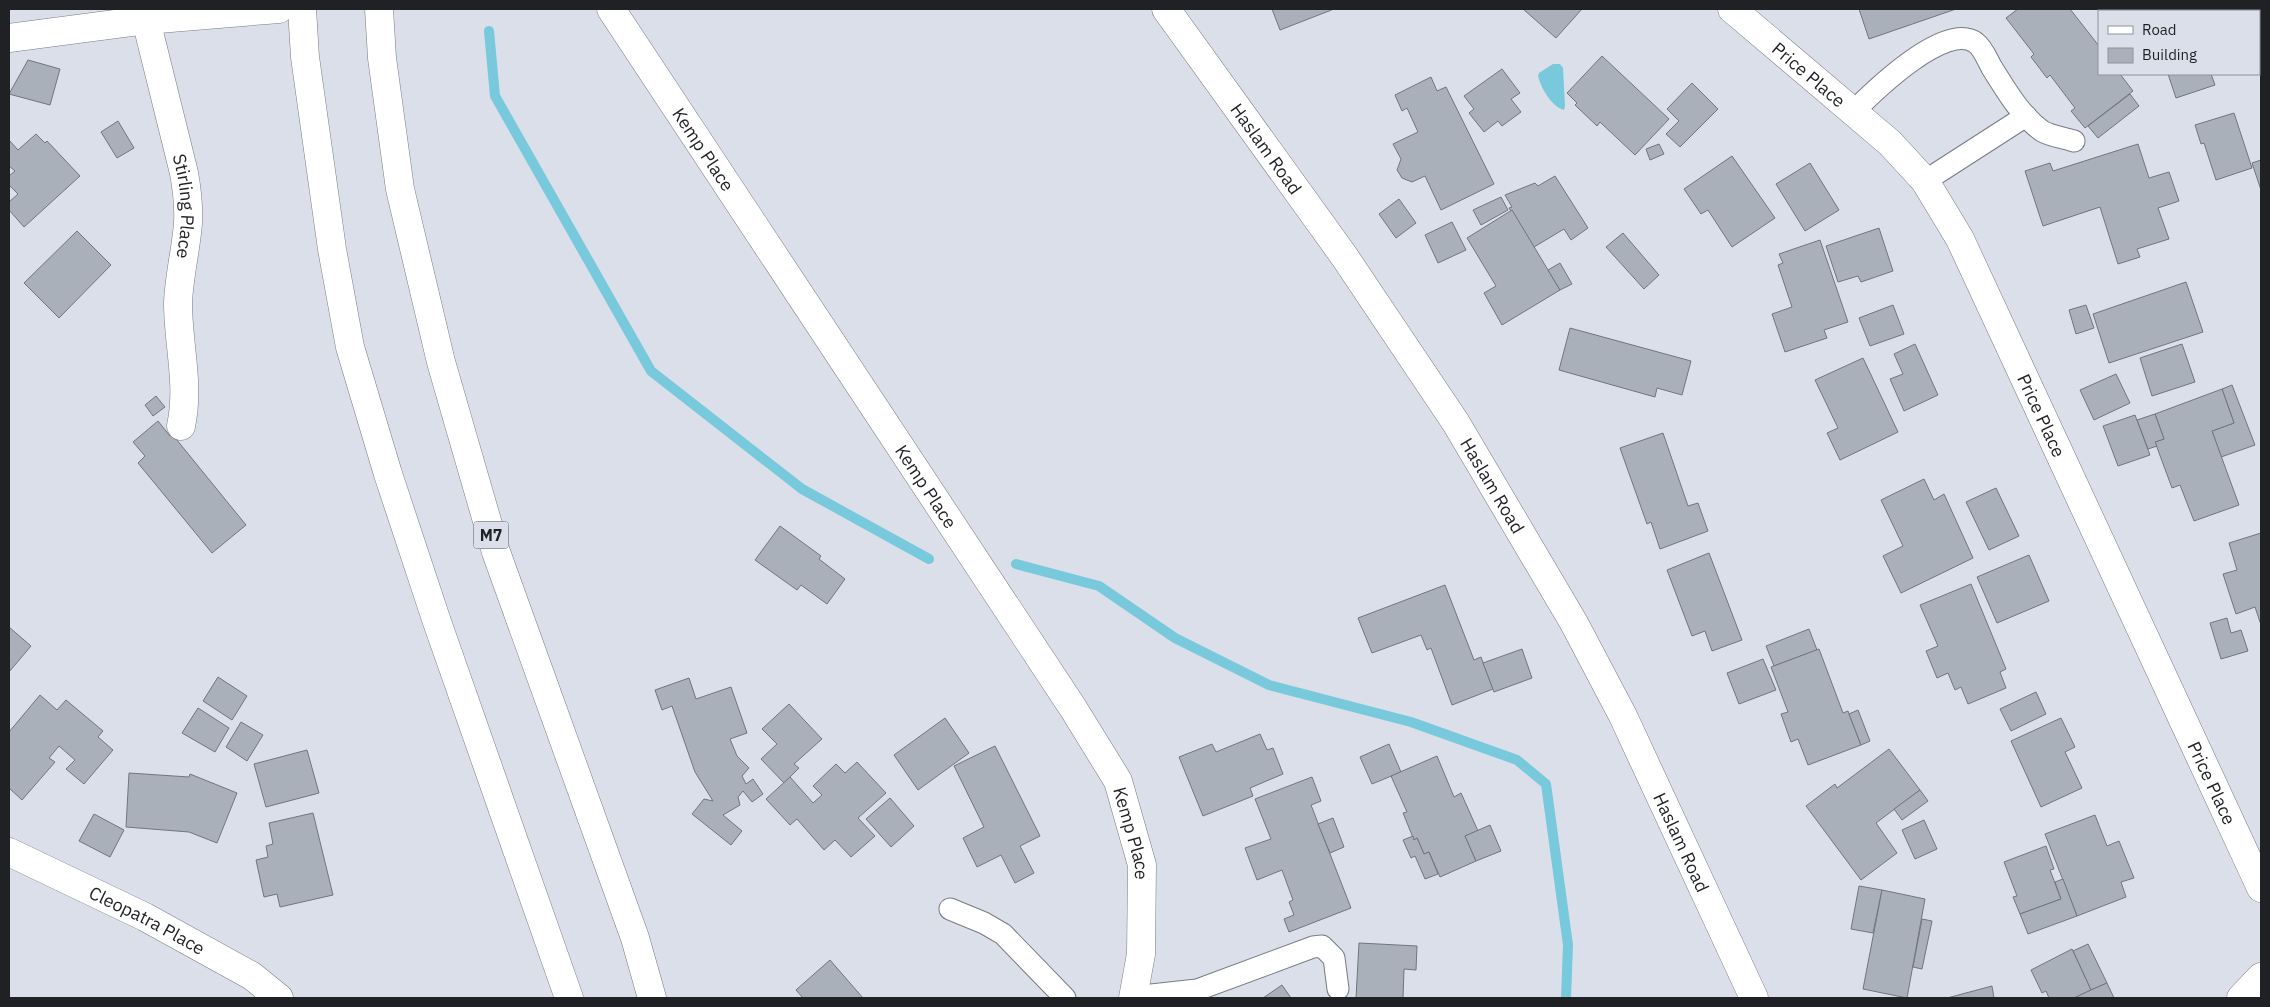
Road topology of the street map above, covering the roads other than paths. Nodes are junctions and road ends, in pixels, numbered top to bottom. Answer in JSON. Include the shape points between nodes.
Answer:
{"nodes":[{"id":1,"x":280,"y":9,"type":"edge"},
{"id":2,"x":302,"y":9,"type":"edge"},
{"id":3,"x":379,"y":9,"type":"edge"},
{"id":4,"x":612,"y":9,"type":"edge"},
{"id":5,"x":1166,"y":9,"type":"edge"},
{"id":6,"x":1732,"y":9,"type":"edge"},
{"id":7,"x":146,"y":20,"type":"junction"},
{"id":8,"x":9,"y":38,"type":"edge"},
{"id":9,"x":1853,"y":112,"type":"junction"},
{"id":10,"x":2026,"y":116,"type":"junction"},
{"id":11,"x":2074,"y":141,"type":"dead end"},
{"id":12,"x":1925,"y":182,"type":"junction"},
{"id":13,"x":181,"y":426,"type":"dead end"},
{"id":14,"x":9,"y":852,"type":"edge"},
{"id":15,"x":2261,"y":888,"type":"edge"},
{"id":16,"x":950,"y":909,"type":"dead end"},
{"id":17,"x":2261,"y":977,"type":"edge"},
{"id":18,"x":1338,"y":989,"type":"dead end"},
{"id":19,"x":279,"y":998,"type":"edge"},
{"id":20,"x":569,"y":998,"type":"edge"},
{"id":21,"x":652,"y":998,"type":"edge"},
{"id":22,"x":1065,"y":998,"type":"edge"},
{"id":23,"x":1133,"y":998,"type":"edge"},
{"id":24,"x":1754,"y":998,"type":"edge"},
{"id":25,"x":2241,"y":998,"type":"edge"}],
"edges":[{"from":1,"to":7,"type":"main road"},
{"from":2,"to":20,"type":"main road","via":[[305,58],[332,249],[350,348],[430,601]]},
{"from":3,"to":21,"type":"main road","number":"M7","via":[[382,58],[400,189],[441,362],[496,552],[635,938]]},
{"from":4,"to":23,"type":"main road","name":"Kemp Place","via":[[1118,781],[1142,865],[1141,954]]},
{"from":5,"to":24,"type":"main road","name":"Haslam Road","via":[[1344,256],[1456,423],[1574,623],[1623,716]]},
{"from":6,"to":9,"type":"main road","name":"Price Place"},
{"from":7,"to":8,"type":"main road"},
{"from":7,"to":13,"type":"main road","name":"Stirling Place","via":[[188,198],[178,303],[185,383]]},
{"from":9,"to":10,"type":"lane","via":[[1893,74],[1934,47],[1954,38],[1967,38],[1977,43]]},
{"from":9,"to":12,"type":"main road","name":"Price Place","via":[[1890,143]]},
{"from":10,"to":11,"type":"lane","via":[[2043,132]]},
{"from":10,"to":12,"type":"lane"},
{"from":12,"to":15,"type":"main road","name":"Price Place","via":[[1960,239]]},
{"from":14,"to":19,"type":"main road","name":"Cleopatra Place","via":[[145,917],[252,976]]},
{"from":16,"to":22,"type":"lane","via":[[1003,934]]},
{"from":17,"to":25,"type":"main road"},
{"from":18,"to":23,"type":"lane","via":[[1334,958],[1322,946],[1314,946],[1198,990]]}]}
